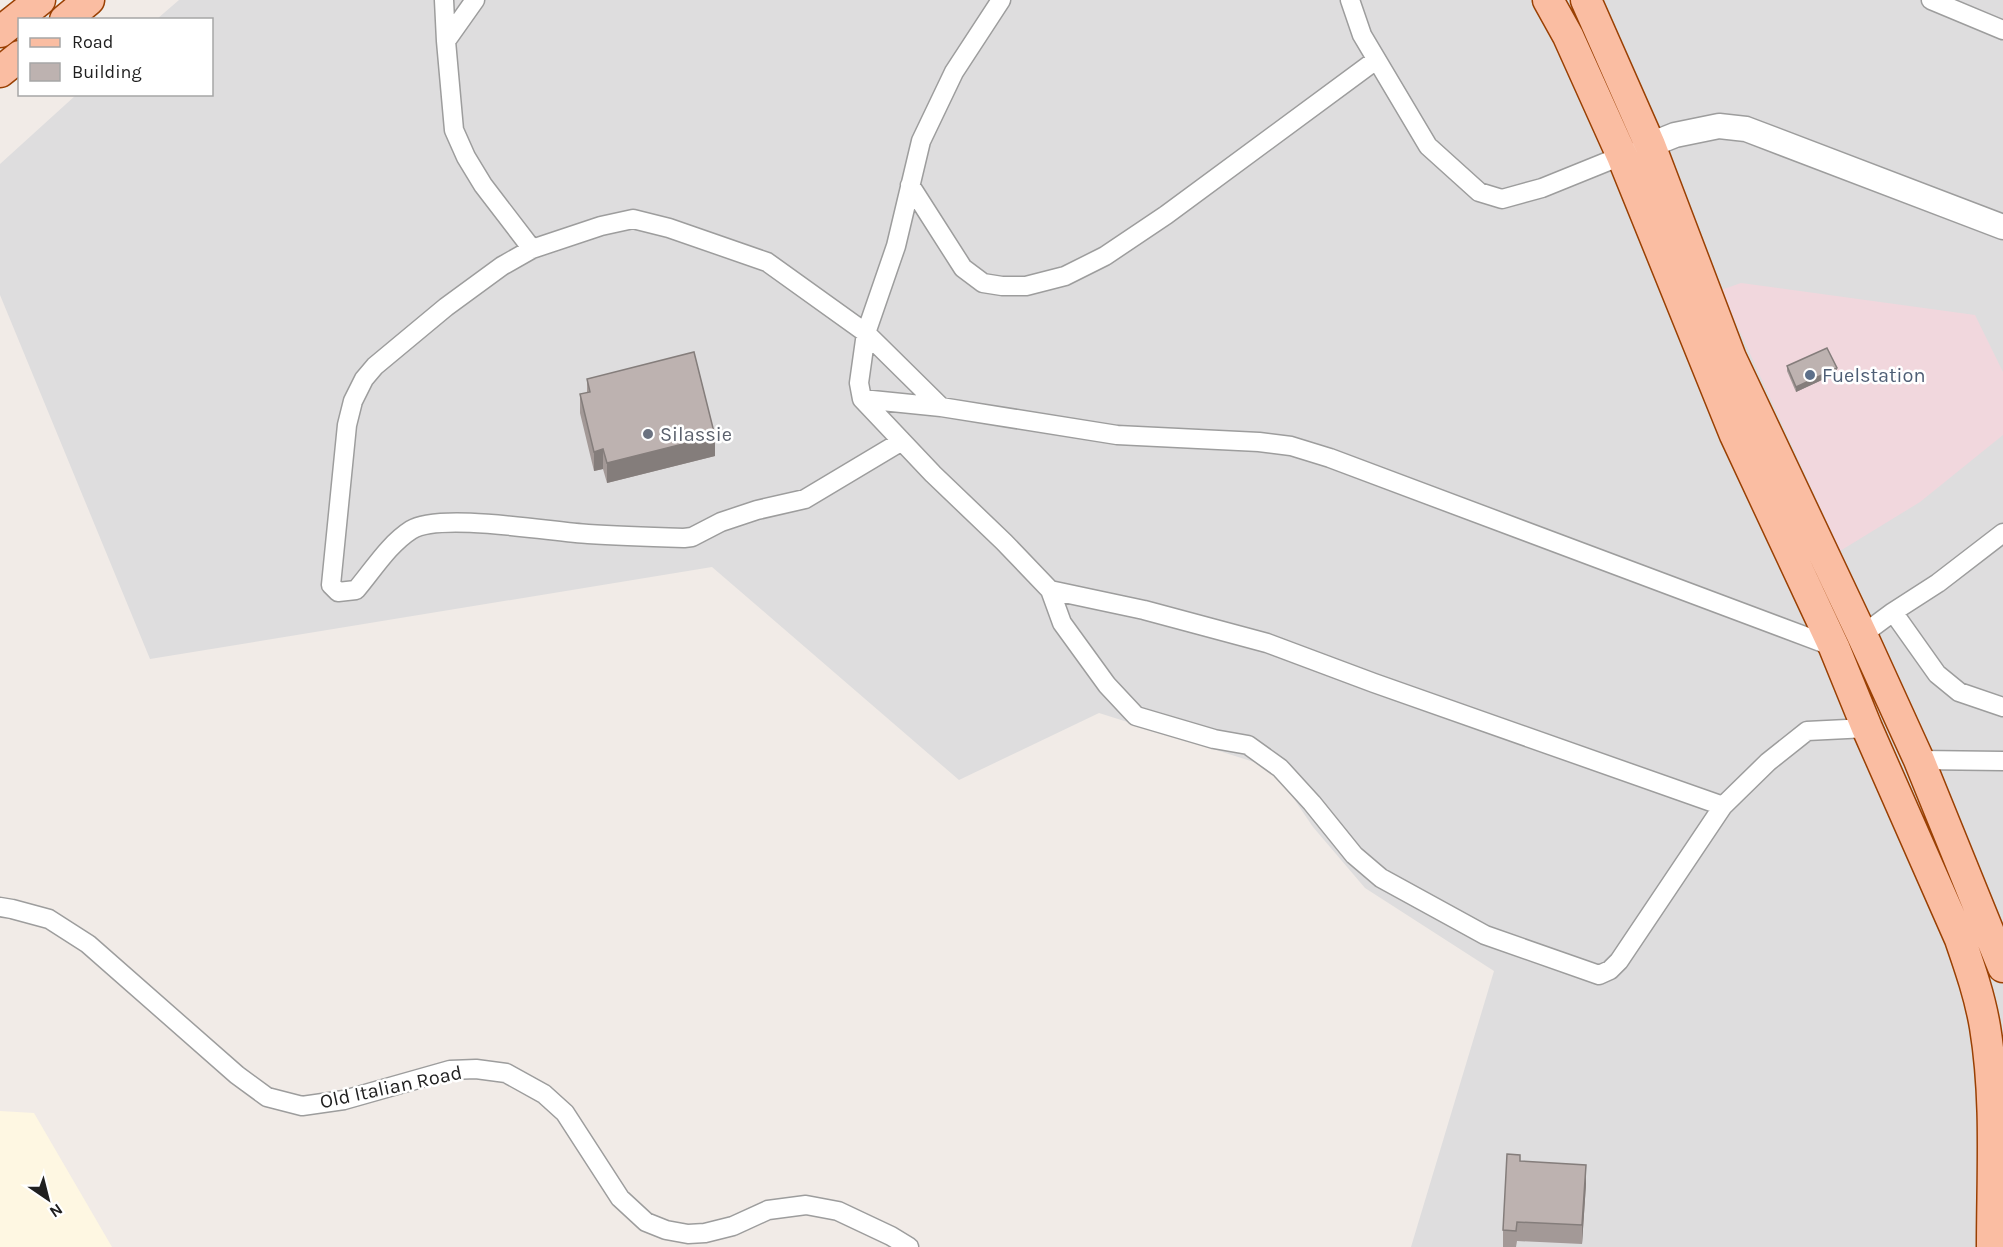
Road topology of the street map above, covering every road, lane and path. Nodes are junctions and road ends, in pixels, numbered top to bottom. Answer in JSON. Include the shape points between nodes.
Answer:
{"nodes":[{"id":1,"x":40,"y":0,"type":"edge"},
{"id":2,"x":89,"y":0,"type":"edge"},
{"id":3,"x":444,"y":0,"type":"edge"},
{"id":4,"x":475,"y":0,"type":"edge"},
{"id":5,"x":1001,"y":0,"type":"edge"},
{"id":6,"x":1350,"y":0,"type":"edge"},
{"id":7,"x":1548,"y":0,"type":"edge"},
{"id":8,"x":1586,"y":0,"type":"edge"},
{"id":9,"x":1931,"y":0,"type":"edge"},
{"id":10,"x":67,"y":18,"type":"edge"},
{"id":11,"x":2003,"y":30,"type":"edge"},
{"id":12,"x":0,"y":32,"type":"edge"},
{"id":13,"x":446,"y":41,"type":"junction"},
{"id":14,"x":18,"y":58,"type":"edge"},
{"id":15,"x":1377,"y":60,"type":"junction"},
{"id":16,"x":0,"y":72,"type":"edge"},
{"id":17,"x":1650,"y":145,"type":"junction"},
{"id":18,"x":1622,"y":156,"type":"junction"},
{"id":19,"x":910,"y":185,"type":"junction"},
{"id":20,"x":2003,"y":227,"type":"edge"},
{"id":21,"x":532,"y":249,"type":"junction"},
{"id":22,"x":866,"y":333,"type":"junction"},
{"id":23,"x":1719,"y":363,"type":"junction"},
{"id":24,"x":862,"y":399,"type":"junction"},
{"id":25,"x":941,"y":407,"type":"junction"},
{"id":26,"x":1748,"y":429,"type":"junction"},
{"id":27,"x":902,"y":441,"type":"junction"},
{"id":28,"x":2003,"y":533,"type":"edge"},
{"id":29,"x":1050,"y":590,"type":"junction"},
{"id":30,"x":1893,"y":612,"type":"junction"},
{"id":31,"x":1862,"y":635,"type":"junction"},
{"id":32,"x":1834,"y":647,"type":"junction"},
{"id":33,"x":2003,"y":707,"type":"edge"},
{"id":34,"x":1867,"y":728,"type":"junction"},
{"id":35,"x":1919,"y":760,"type":"junction"},
{"id":36,"x":2003,"y":761,"type":"edge"},
{"id":37,"x":1723,"y":806,"type":"junction"},
{"id":38,"x":0,"y":907,"type":"edge"},
{"id":39,"x":2003,"y":967,"type":"edge"},
{"id":40,"x":1997,"y":1190,"type":"edge"},
{"id":41,"x":909,"y":1247,"type":"edge"},
{"id":42,"x":1992,"y":1247,"type":"edge"}],
"edges":[{"from":1,"to":12,"type":"main road"},
{"from":2,"to":10,"type":"main road"},
{"from":3,"to":13,"type":"street"},
{"from":4,"to":13,"type":"street"},
{"from":5,"to":19,"type":"street","via":[[954,72],[921,141]]},
{"from":6,"to":15,"type":"street","via":[[1362,35]]},
{"from":7,"to":18,"type":"main road"},
{"from":8,"to":17,"type":"main road"},
{"from":9,"to":11,"type":"street"},
{"from":13,"to":21,"type":"street","via":[[454,130],[483,185]]},
{"from":14,"to":16,"type":"main road"},
{"from":15,"to":18,"type":"street","via":[[1428,146],[1479,192],[1502,199],[1542,188]]},
{"from":15,"to":19,"type":"street","via":[[1166,215],[1105,256],[1065,276],[1026,286],[983,283],[963,268]]},
{"from":17,"to":18,"type":"street"},
{"from":17,"to":20,"type":"street","via":[[1675,135],[1719,126],[1746,129]]},
{"from":17,"to":23,"type":"main road"},
{"from":18,"to":23,"type":"main road"},
{"from":19,"to":22,"type":"street","via":[[896,246]]},
{"from":21,"to":22,"type":"street","via":[[633,219],[669,228],[767,262]]},
{"from":21,"to":27,"type":"street","via":[[446,307],[364,379],[347,425],[330,580],[338,592],[356,590],[397,541],[421,525],[476,523],[586,534],[692,537],[721,522],[805,499]]},
{"from":22,"to":24,"type":"street"},
{"from":22,"to":25,"type":"street"},
{"from":23,"to":26,"type":"main road"},
{"from":24,"to":25,"type":"street"},
{"from":24,"to":27,"type":"street"},
{"from":25,"to":32,"type":"street","via":[[1118,435],[1291,446]]},
{"from":26,"to":31,"type":"main road"},
{"from":26,"to":32,"type":"main road"},
{"from":27,"to":29,"type":"street"},
{"from":28,"to":30,"type":"street"},
{"from":29,"to":37,"type":"street","via":[[1144,610],[1268,644]]},
{"from":29,"to":37,"type":"street","via":[[1062,623],[1107,685],[1136,716],[1248,745],[1280,768],[1354,855],[1381,878],[1485,934],[1599,975],[1619,961]]},
{"from":30,"to":31,"type":"street"},
{"from":30,"to":33,"type":"street","via":[[1937,674],[1959,692]]},
{"from":31,"to":35,"type":"main road"},
{"from":32,"to":34,"type":"main road"},
{"from":34,"to":37,"type":"street","via":[[1808,731],[1768,762]]},
{"from":34,"to":40,"type":"main road","via":[[1960,939],[1979,1001],[1992,1095]]},
{"from":35,"to":36,"type":"street"},
{"from":35,"to":39,"type":"main road"},
{"from":38,"to":41,"type":"street","name":"Old Italian Road","via":[[49,919],[88,944],[237,1076],[267,1097],[302,1106],[344,1100],[450,1070],[506,1073],[544,1094],[565,1113],[620,1198],[646,1222],[666,1230],[705,1233],[734,1226],[768,1210],[806,1205],[838,1211]]},
{"from":40,"to":42,"type":"main road"}]}
